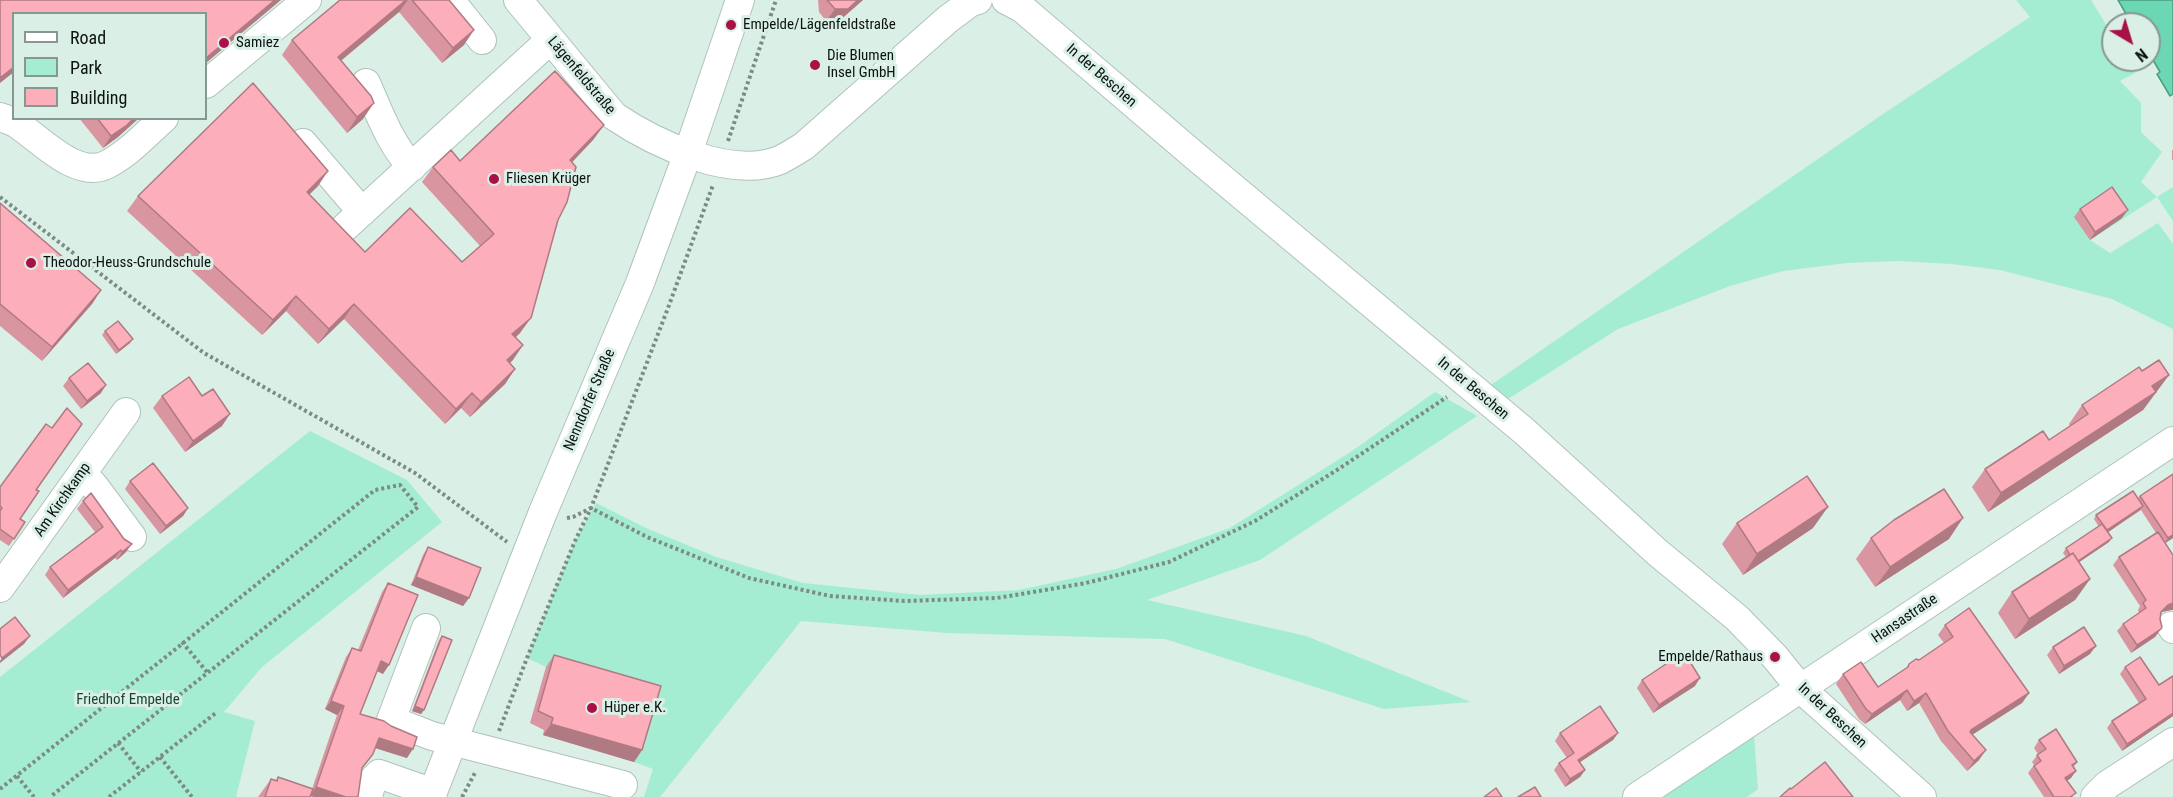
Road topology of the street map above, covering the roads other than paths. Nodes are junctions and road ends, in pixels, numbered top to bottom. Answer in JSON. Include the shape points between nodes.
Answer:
{"nodes":[{"id":1,"x":307,"y":0,"type":"edge"},
{"id":2,"x":450,"y":0,"type":"edge"},
{"id":3,"x":519,"y":0,"type":"edge"},
{"id":4,"x":740,"y":0,"type":"edge"},
{"id":5,"x":978,"y":0,"type":"edge"},
{"id":6,"x":1006,"y":0,"type":"edge"},
{"id":7,"x":482,"y":40,"type":"dead end"},
{"id":8,"x":550,"y":40,"type":"junction"},
{"id":9,"x":207,"y":83,"type":"edge"},
{"id":10,"x":366,"y":83,"type":"dead end"},
{"id":11,"x":0,"y":117,"type":"edge"},
{"id":12,"x":162,"y":120,"type":"edge"},
{"id":13,"x":286,"y":124,"type":"edge"},
{"id":14,"x":688,"y":153,"type":"junction"},
{"id":15,"x":412,"y":167,"type":"junction"},
{"id":16,"x":126,"y":412,"type":"dead end"},
{"id":17,"x":2173,"y":441,"type":"edge"},
{"id":18,"x":83,"y":473,"type":"junction"},
{"id":19,"x":132,"y":537,"type":"dead end"},
{"id":20,"x":0,"y":588,"type":"edge"},
{"id":21,"x":426,"y":628,"type":"dead end"},
{"id":22,"x":1800,"y":688,"type":"junction"},
{"id":23,"x":452,"y":741,"type":"junction"},
{"id":24,"x":2173,"y":742,"type":"edge"},
{"id":25,"x":623,"y":785,"type":"dead end"},
{"id":26,"x":432,"y":795,"type":"edge"},
{"id":27,"x":1914,"y":795,"type":"edge"},
{"id":28,"x":368,"y":797,"type":"edge"},
{"id":29,"x":1637,"y":797,"type":"edge"},
{"id":30,"x":2095,"y":797,"type":"edge"}],
"edges":[{"from":1,"to":9,"type":"street"},
{"from":2,"to":7,"type":"street"},
{"from":3,"to":8,"type":"street","name":"Lägenfeldstraße"},
{"from":4,"to":14,"type":"street","name":"Nenndorfer Straße"},
{"from":5,"to":14,"type":"street","via":[[948,19],[804,146],[779,160],[737,166]]},
{"from":6,"to":22,"type":"street","name":"In der Beschen","via":[[1023,9],[1524,431],[1658,553],[1737,618]]},
{"from":8,"to":14,"type":"street","name":"Lägenfeldstraße","via":[[614,116],[665,146]]},
{"from":8,"to":15,"type":"street"},
{"from":10,"to":15,"type":"street","via":[[389,134]]},
{"from":11,"to":12,"type":"street","via":[[70,162],[89,168],[105,165]]},
{"from":13,"to":15,"type":"street","via":[[352,221]]},
{"from":14,"to":23,"type":"street","name":"Nenndorfer Straße","via":[[640,284]]},
{"from":16,"to":18,"type":"street","name":"Am Kirchkamp"},
{"from":17,"to":22,"type":"street","name":"Hansastraße"},
{"from":18,"to":19,"type":"street"},
{"from":18,"to":20,"type":"street","name":"Am Kirchkamp"},
{"from":21,"to":23,"type":"street","via":[[391,720]]},
{"from":22,"to":27,"type":"street","name":"In der Beschen"},
{"from":22,"to":29,"type":"street","name":"Hansastraße"},
{"from":23,"to":25,"type":"street"},
{"from":23,"to":26,"type":"street","name":"Nenndorfer Straße"},
{"from":24,"to":30,"type":"street"},
{"from":26,"to":28,"type":"street","via":[[380,774],[372,781]]}]}
